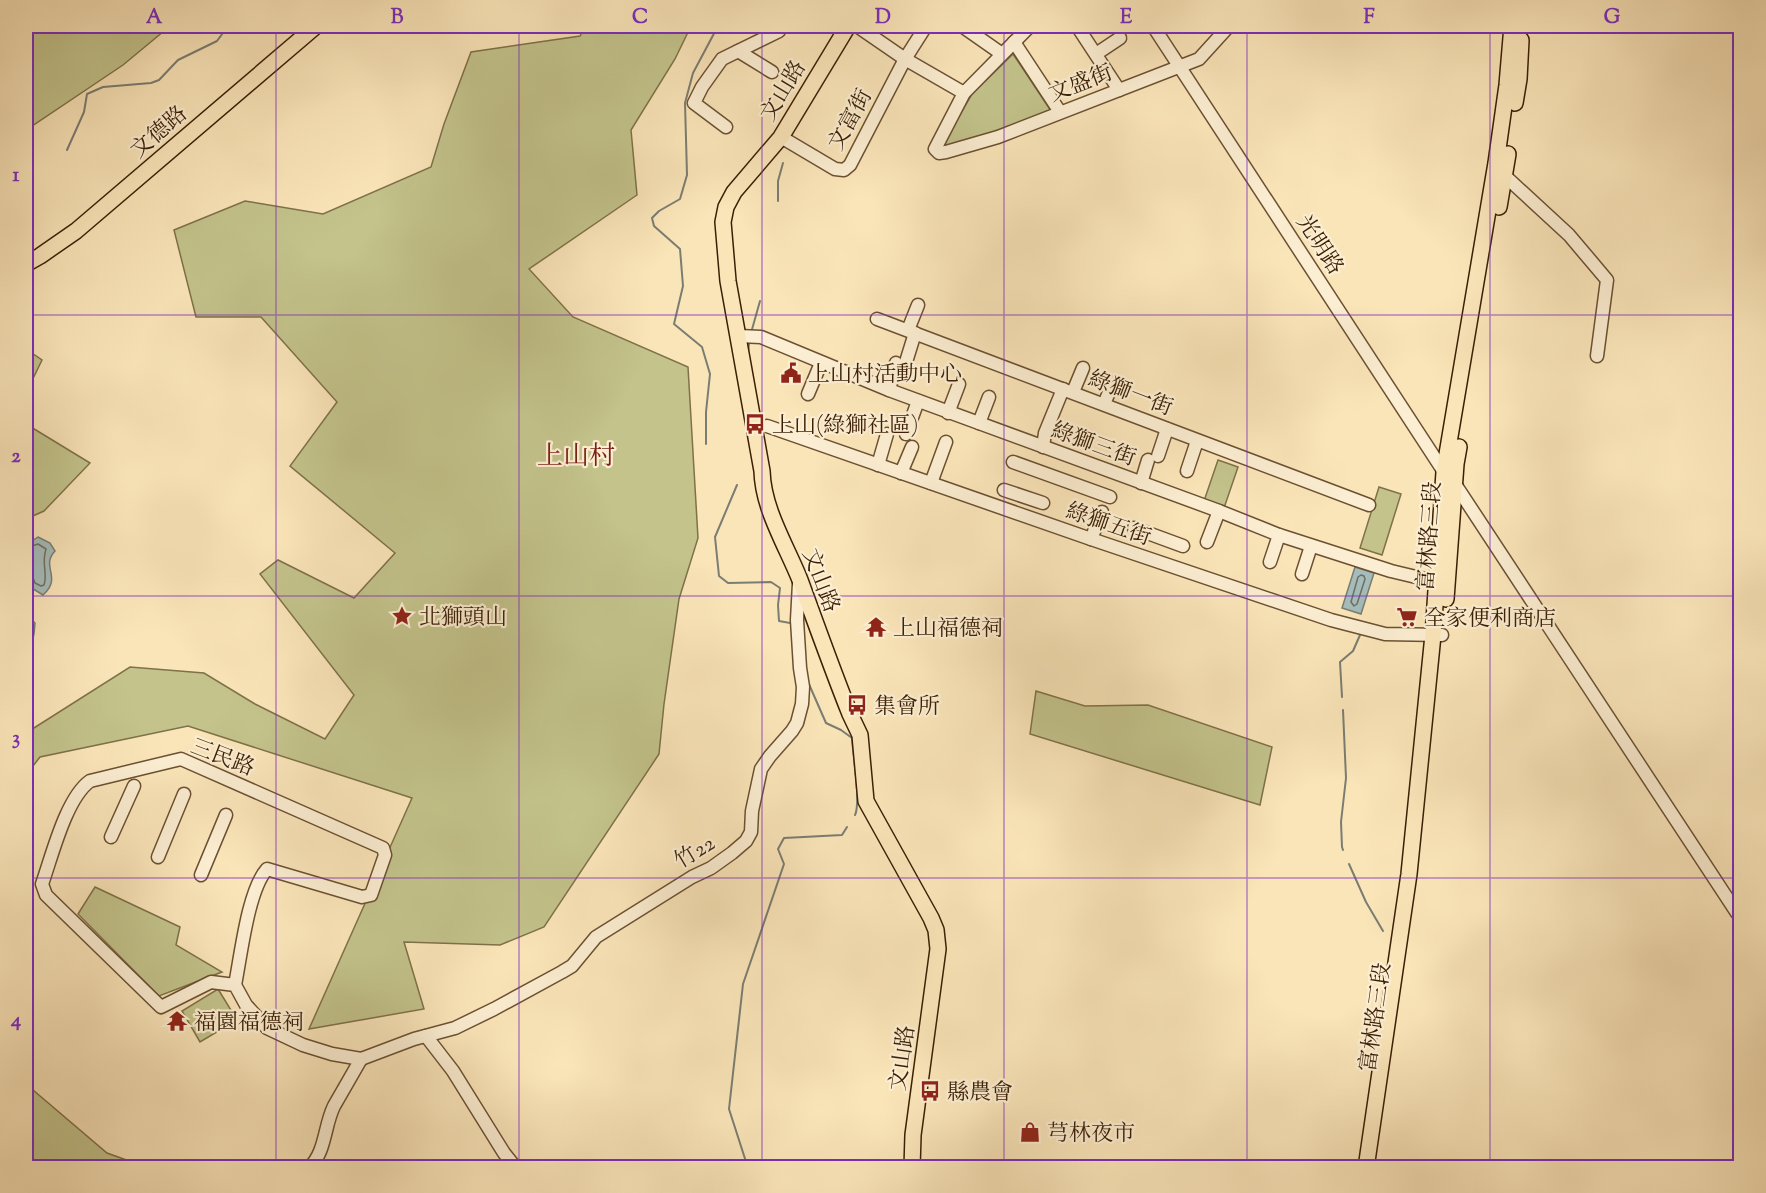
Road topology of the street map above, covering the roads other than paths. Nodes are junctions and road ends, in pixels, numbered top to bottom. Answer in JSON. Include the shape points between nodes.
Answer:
{"nodes":[{"id":1,"x":316,"y":26,"type":"edge"},
{"id":2,"x":781,"y":26,"type":"edge"},
{"id":3,"x":848,"y":26,"type":"edge"},
{"id":4,"x":857,"y":26,"type":"edge"},
{"id":5,"x":926,"y":26,"type":"edge"},
{"id":6,"x":962,"y":26,"type":"edge"},
{"id":7,"x":1030,"y":26,"type":"edge"},
{"id":8,"x":1077,"y":26,"type":"edge"},
{"id":9,"x":1153,"y":26,"type":"edge"},
{"id":10,"x":1229,"y":26,"type":"edge"},
{"id":11,"x":1512,"y":26,"type":"edge"},
{"id":12,"x":1522,"y":26,"type":"edge"},
{"id":13,"x":1120,"y":38,"type":"dead end"},
{"id":14,"x":1014,"y":42,"type":"junction"},
{"id":15,"x":738,"y":51,"type":"junction"},
{"id":16,"x":1002,"y":54,"type":"junction"},
{"id":17,"x":1096,"y":54,"type":"junction"},
{"id":18,"x":905,"y":59,"type":"junction"},
{"id":19,"x":1181,"y":66,"type":"junction"},
{"id":20,"x":772,"y":72,"type":"dead end"},
{"id":21,"x":1119,"y":90,"type":"junction"},
{"id":22,"x":964,"y":93,"type":"junction"},
{"id":23,"x":1060,"y":112,"type":"junction"},
{"id":24,"x":726,"y":126,"type":"dead end"},
{"id":25,"x":781,"y":137,"type":"junction"},
{"id":26,"x":1505,"y":176,"type":"junction"},
{"id":27,"x":26,"y":264,"type":"edge"},
{"id":28,"x":918,"y":305,"type":"dead end"},
{"id":29,"x":877,"y":319,"type":"dead end"},
{"id":30,"x":911,"y":332,"type":"junction"},
{"id":31,"x":739,"y":336,"type":"junction"},
{"id":32,"x":1596,"y":357,"type":"dead end"},
{"id":33,"x":821,"y":363,"type":"junction"},
{"id":34,"x":1083,"y":368,"type":"dead end"},
{"id":35,"x":1113,"y":383,"type":"dead end"},
{"id":36,"x":959,"y":384,"type":"dead end"},
{"id":37,"x":889,"y":390,"type":"junction"},
{"id":38,"x":1068,"y":391,"type":"junction"},
{"id":39,"x":808,"y":394,"type":"dead end"},
{"id":40,"x":989,"y":397,"type":"dead end"},
{"id":41,"x":918,"y":401,"type":"junction"},
{"id":42,"x":1104,"y":404,"type":"junction"},
{"id":43,"x":948,"y":413,"type":"junction"},
{"id":44,"x":979,"y":423,"type":"junction"},
{"id":45,"x":767,"y":426,"type":"dead end"},
{"id":46,"x":1167,"y":429,"type":"junction"},
{"id":47,"x":887,"y":434,"type":"dead end"},
{"id":48,"x":906,"y":434,"type":"dead end"},
{"id":49,"x":1197,"y":441,"type":"junction"},
{"id":50,"x":946,"y":442,"type":"dead end"},
{"id":51,"x":912,"y":447,"type":"dead end"},
{"id":52,"x":1043,"y":447,"type":"junction"},
{"id":53,"x":1013,"y":462,"type":"dead end"},
{"id":54,"x":878,"y":465,"type":"junction"},
{"id":55,"x":1187,"y":471,"type":"dead end"},
{"id":56,"x":1444,"y":472,"type":"junction"},
{"id":57,"x":902,"y":473,"type":"junction"},
{"id":58,"x":931,"y":483,"type":"junction"},
{"id":59,"x":1141,"y":483,"type":"junction"},
{"id":60,"x":1455,"y":484,"type":"junction"},
{"id":61,"x":1004,"y":490,"type":"dead end"},
{"id":62,"x":1110,"y":497,"type":"dead end"},
{"id":63,"x":1043,"y":503,"type":"dead end"},
{"id":64,"x":1369,"y":505,"type":"dead end"},
{"id":65,"x":1219,"y":511,"type":"junction"},
{"id":66,"x":1102,"y":512,"type":"dead end"},
{"id":67,"x":1134,"y":528,"type":"dead end"},
{"id":68,"x":1279,"y":536,"type":"junction"},
{"id":69,"x":1091,"y":539,"type":"junction"},
{"id":70,"x":1207,"y":542,"type":"dead end"},
{"id":71,"x":1183,"y":546,"type":"dead end"},
{"id":72,"x":1311,"y":546,"type":"junction"},
{"id":73,"x":1270,"y":562,"type":"dead end"},
{"id":74,"x":1302,"y":574,"type":"dead end"},
{"id":75,"x":799,"y":578,"type":"junction"},
{"id":76,"x":1437,"y":582,"type":"junction"},
{"id":77,"x":1438,"y":635,"type":"junction"},
{"id":78,"x":134,"y":786,"type":"dead end"},
{"id":79,"x":184,"y":794,"type":"dead end"},
{"id":80,"x":226,"y":815,"type":"dead end"},
{"id":81,"x":111,"y":837,"type":"dead end"},
{"id":82,"x":158,"y":857,"type":"dead end"},
{"id":83,"x":201,"y":875,"type":"dead end"},
{"id":84,"x":1737,"y":913,"type":"dead end"},
{"id":85,"x":235,"y":985,"type":"junction"},
{"id":86,"x":426,"y":1036,"type":"junction"},
{"id":87,"x":361,"y":1059,"type":"junction"},
{"id":88,"x":1377,"y":1122,"type":"junction"},
{"id":89,"x":309,"y":1167,"type":"edge"},
{"id":90,"x":516,"y":1167,"type":"edge"},
{"id":91,"x":912,"y":1167,"type":"edge"},
{"id":92,"x":1366,"y":1167,"type":"edge"},
{"id":93,"x":1376,"y":1167,"type":"edge"}],
"edges":[{"from":1,"to":27,"type":"main road","name":"文德路","via":[[76,231]]},
{"from":2,"to":15,"type":"street","via":[[779,32]]},
{"from":3,"to":25,"type":"main road","name":"文山路"},
{"from":4,"to":18,"type":"street"},
{"from":5,"to":18,"type":"street","name":"文富街"},
{"from":6,"to":16,"type":"street"},
{"from":7,"to":14,"type":"street"},
{"from":8,"to":17,"type":"street"},
{"from":9,"to":19,"type":"street","name":"光明路"},
{"from":10,"to":19,"type":"street","name":"文盛街","via":[[1199,59]]},
{"from":11,"to":56,"type":"main road","name":"富林路三段","via":[[1496,163]]},
{"from":12,"to":26,"type":"main road","name":"富林路三段"},
{"from":13,"to":17,"type":"street"},
{"from":14,"to":16,"type":"street"},
{"from":14,"to":23,"type":"street"},
{"from":15,"to":20,"type":"street"},
{"from":15,"to":24,"type":"street","via":[[722,59],[694,103]]},
{"from":16,"to":22,"type":"street"},
{"from":17,"to":21,"type":"street"},
{"from":18,"to":22,"type":"street"},
{"from":18,"to":25,"type":"street","name":"文富街","via":[[844,170],[835,169]]},
{"from":19,"to":21,"type":"street","name":"文盛街"},
{"from":19,"to":56,"type":"street","name":"光明路"},
{"from":21,"to":23,"type":"street","name":"文盛街"},
{"from":22,"to":23,"type":"street","name":"文盛街","via":[[935,149],[939,153],[998,137]]},
{"from":25,"to":31,"type":"main road","name":"文山路","via":[[734,192],[724,214],[728,281]]},
{"from":26,"to":32,"type":"street","via":[[1569,235],[1607,280]]},
{"from":26,"to":60,"type":"main road","name":"富林路三段"},
{"from":28,"to":30,"type":"street"},
{"from":29,"to":30,"type":"street","name":"綠獅一街"},
{"from":30,"to":37,"type":"street"},
{"from":30,"to":38,"type":"street","name":"綠獅一街"},
{"from":31,"to":33,"type":"street","name":"綠獅三街","via":[[760,337]]},
{"from":31,"to":75,"type":"main road","name":"文山路","via":[[763,483]]},
{"from":33,"to":37,"type":"street","name":"綠獅三街"},
{"from":33,"to":39,"type":"street"},
{"from":34,"to":38,"type":"street"},
{"from":35,"to":42,"type":"street"},
{"from":36,"to":43,"type":"street"},
{"from":37,"to":41,"type":"street","name":"綠獅三街"},
{"from":38,"to":42,"type":"street","name":"綠獅一街"},
{"from":38,"to":52,"type":"street","via":[[1045,433]]},
{"from":40,"to":44,"type":"street"},
{"from":41,"to":43,"type":"street","name":"綠獅三街"},
{"from":41,"to":48,"type":"street"},
{"from":42,"to":46,"type":"street","name":"綠獅一街"},
{"from":43,"to":44,"type":"street","name":"綠獅三街"},
{"from":44,"to":52,"type":"street","name":"綠獅三街"},
{"from":45,"to":54,"type":"street","name":"綠獅五街"},
{"from":46,"to":49,"type":"street","name":"綠獅一街"},
{"from":46,"to":59,"type":"street"},
{"from":47,"to":54,"type":"street"},
{"from":49,"to":55,"type":"street"},
{"from":49,"to":64,"type":"street","name":"綠獅一街"},
{"from":50,"to":58,"type":"street"},
{"from":51,"to":57,"type":"street"},
{"from":52,"to":59,"type":"street","name":"綠獅三街"},
{"from":53,"to":62,"type":"street"},
{"from":54,"to":57,"type":"street","name":"綠獅五街"},
{"from":56,"to":60,"type":"street","name":"光明路"},
{"from":56,"to":76,"type":"main road","name":"富林路三段"},
{"from":57,"to":58,"type":"street","name":"綠獅五街"},
{"from":58,"to":69,"type":"street","name":"綠獅五街"},
{"from":59,"to":65,"type":"street","name":"綠獅三街"},
{"from":60,"to":77,"type":"main road","name":"富林路三段","via":[[1448,579]]},
{"from":60,"to":84,"type":"street","name":"光明路"},
{"from":61,"to":63,"type":"street"},
{"from":65,"to":68,"type":"street","name":"綠獅三街"},
{"from":65,"to":70,"type":"street"},
{"from":66,"to":69,"type":"street"},
{"from":67,"to":71,"type":"street"},
{"from":68,"to":72,"type":"street","name":"綠獅三街"},
{"from":68,"to":73,"type":"street"},
{"from":69,"to":77,"type":"street","name":"綠獅五街","via":[[1331,620],[1385,634]]},
{"from":72,"to":74,"type":"street"},
{"from":72,"to":76,"type":"street","name":"綠獅三街"},
{"from":75,"to":86,"type":"street","name":"竹22","number":"竹22","via":[[802,704],[792,731],[761,769],[751,832],[746,841],[711,868],[596,937],[572,966],[455,1028]]},
{"from":75,"to":91,"type":"main road","name":"文山路","via":[[860,735],[866,801],[936,930],[938,949]]},
{"from":76,"to":77,"type":"main road","name":"富林路三段"},
{"from":77,"to":88,"type":"main road","name":"富林路三段","via":[[1418,875]]},
{"from":78,"to":81,"type":"street"},
{"from":79,"to":82,"type":"street"},
{"from":80,"to":83,"type":"street"},
{"from":85,"to":85,"type":"street","name":"三民路","via":[[211,982],[161,1007],[46,895],[42,884],[64,818],[84,785],[181,759],[383,848],[385,855],[371,895],[362,897],[267,869],[252,898]]},
{"from":85,"to":87,"type":"street","via":[[246,1005],[267,1028],[303,1045]]},
{"from":86,"to":87,"type":"street","number":"竹22"},
{"from":86,"to":90,"type":"street"},
{"from":87,"to":89,"type":"street","via":[[330,1114],[320,1155]]},
{"from":88,"to":92,"type":"main road"},
{"from":88,"to":93,"type":"main road"}]}
